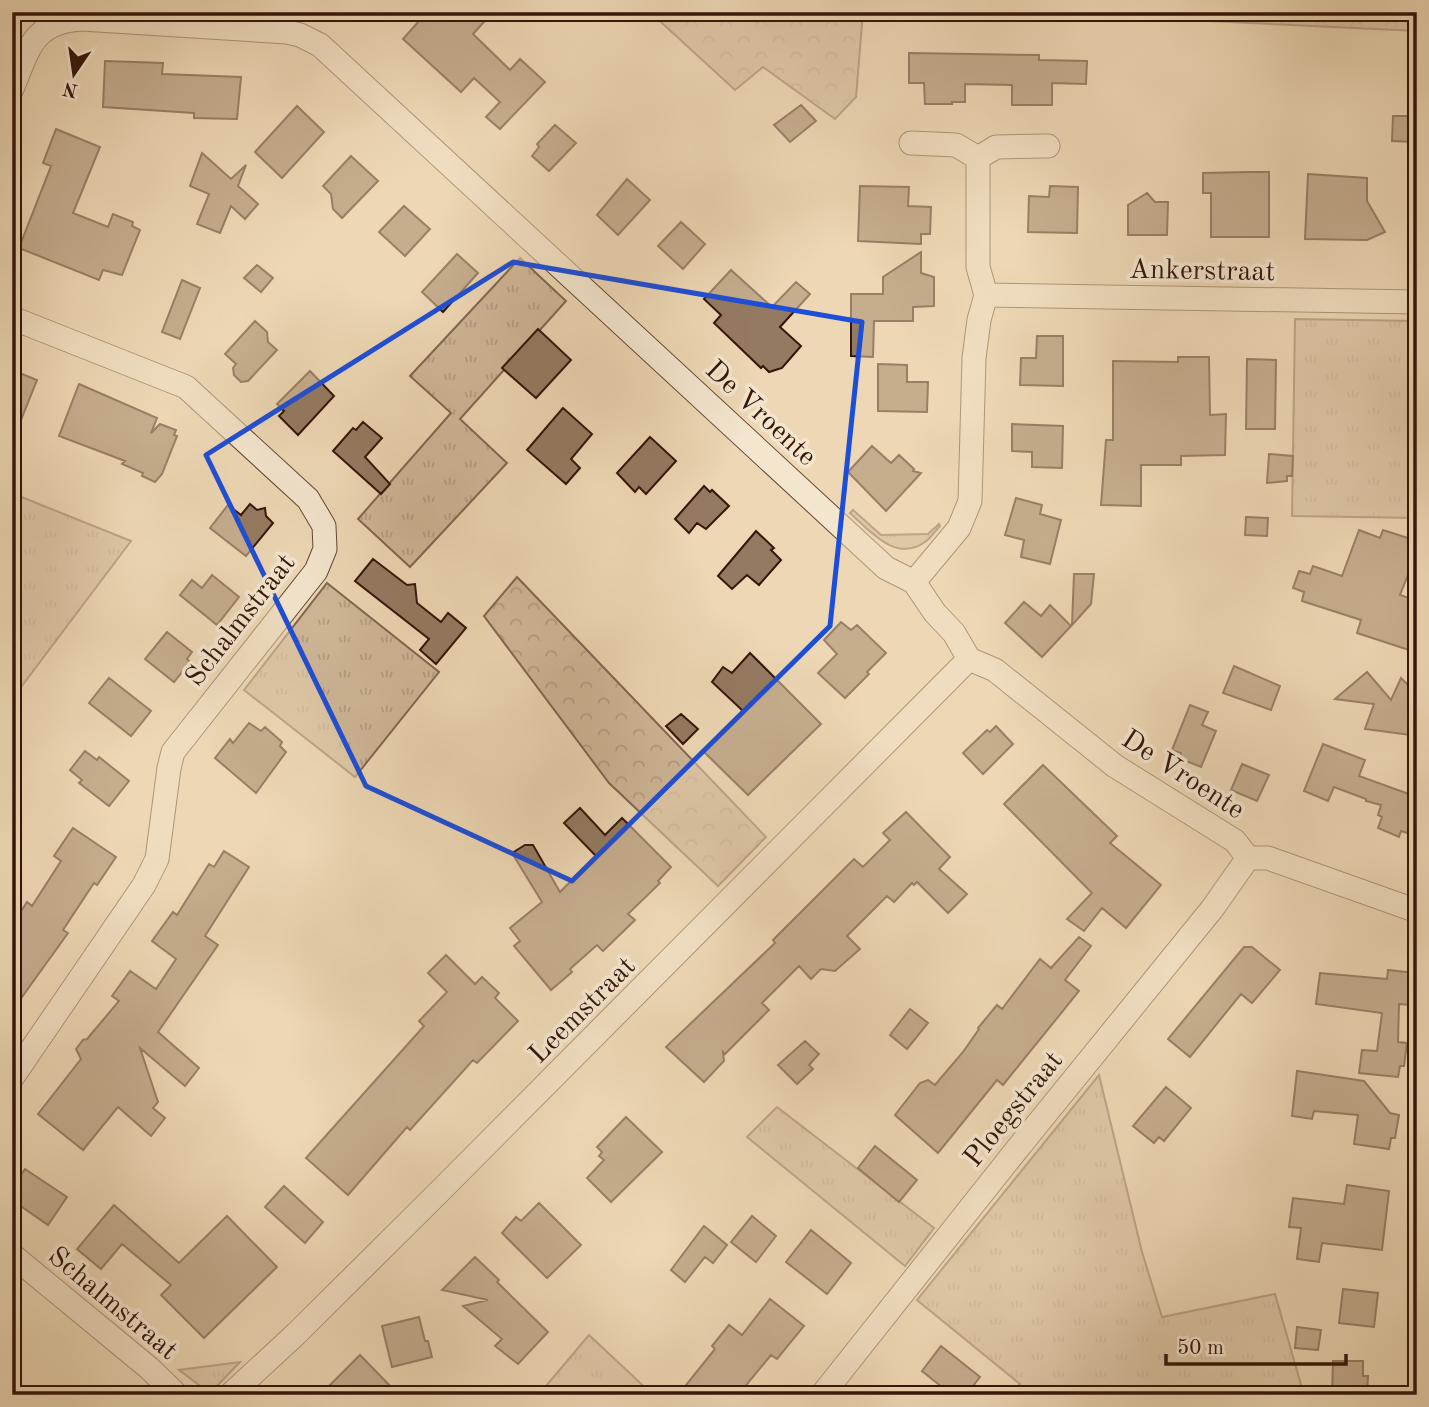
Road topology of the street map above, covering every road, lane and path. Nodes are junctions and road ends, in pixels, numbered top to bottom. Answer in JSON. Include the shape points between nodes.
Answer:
{"nodes":[{"id":1,"x":12,"y":89,"type":"edge"},
{"id":2,"x":911,"y":143,"type":"dead end"},
{"id":3,"x":1048,"y":146,"type":"dead end"},
{"id":4,"x":978,"y":158,"type":"junction"},
{"id":5,"x":986,"y":295,"type":"junction"},
{"id":6,"x":1417,"y":302,"type":"edge"},
{"id":7,"x":12,"y":317,"type":"edge"},
{"id":8,"x":914,"y":582,"type":"junction"},
{"id":9,"x":969,"y":659,"type":"junction"},
{"id":10,"x":1248,"y":858,"type":"junction"},
{"id":11,"x":1417,"y":911,"type":"edge"},
{"id":12,"x":12,"y":1078,"type":"edge"},
{"id":13,"x":12,"y":1255,"type":"edge"},
{"id":14,"x":177,"y":1395,"type":"edge"},
{"id":15,"x":230,"y":1395,"type":"edge"},
{"id":16,"x":822,"y":1395,"type":"edge"}],
"edges":[{"from":1,"to":8,"type":"street","name":"De Vroente","via":[[30,46],[51,24],[82,19],[287,32],[320,45],[876,559]]},
{"from":2,"to":4,"type":"street","via":[[956,145]]},
{"from":3,"to":4,"type":"street","via":[[996,146]]},
{"from":4,"to":5,"type":"street","via":[[978,267]]},
{"from":5,"to":6,"type":"street","name":"Ankerstraat"},
{"from":5,"to":8,"type":"street","via":[[974,358],[970,501],[959,528]]},
{"from":7,"to":12,"type":"street","name":"Schalmstraat","via":[[186,387],[309,499],[324,526],[325,550],[316,571],[173,752],[157,859],[144,885]]},
{"from":8,"to":9,"type":"street","name":"De Vroente"},
{"from":9,"to":10,"type":"street","name":"De Vroente","via":[[995,670],[1115,766],[1235,841]]},
{"from":9,"to":15,"type":"street","name":"Leemstraat","via":[[412,1219]]},
{"from":10,"to":11,"type":"street","name":"De Vroente","via":[[1268,858]]},
{"from":10,"to":16,"type":"street","name":"Ploegstraat"},
{"from":13,"to":14,"type":"street","name":"Schalmstraat"}]}
